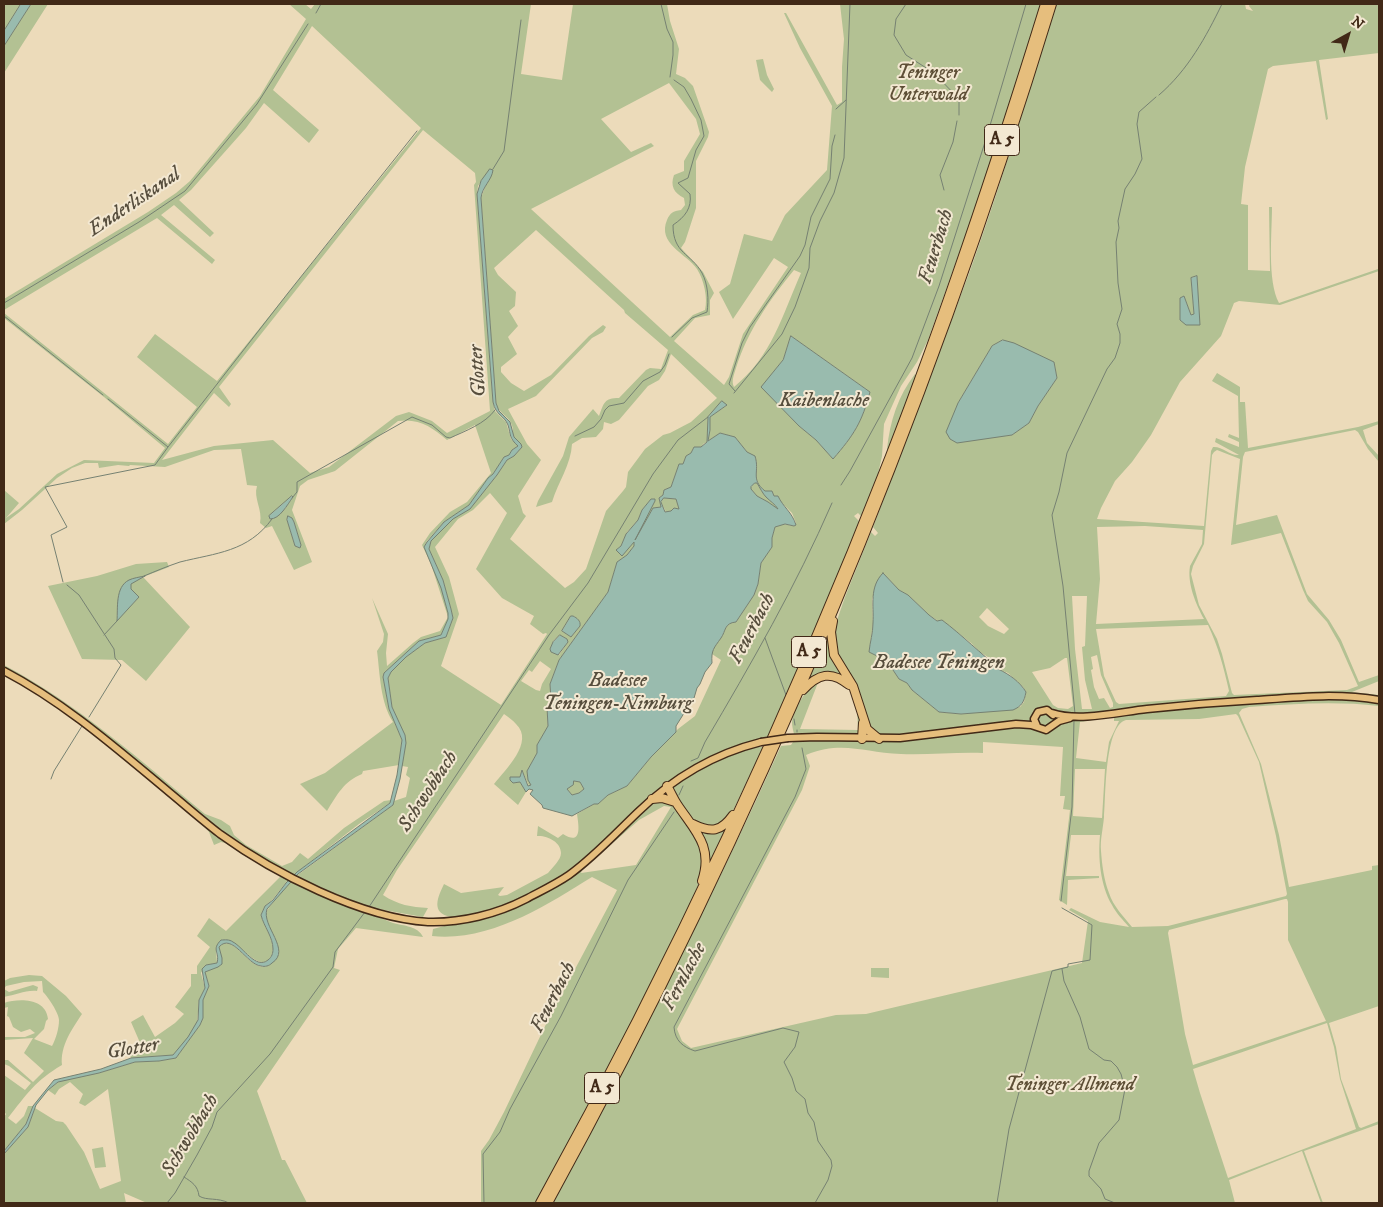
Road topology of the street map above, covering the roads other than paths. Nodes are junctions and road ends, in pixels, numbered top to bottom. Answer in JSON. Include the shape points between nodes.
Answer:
{"nodes":[{"id":1,"x":1045,"y":4,"type":"edge"},
{"id":2,"x":1052,"y":4,"type":"edge"},
{"id":3,"x":835,"y":609,"type":"junction"},
{"id":4,"x":4,"y":671,"type":"edge"},
{"id":5,"x":855,"y":692,"type":"junction"},
{"id":6,"x":798,"y":695,"type":"junction"},
{"id":7,"x":1379,"y":700,"type":"edge"},
{"id":8,"x":1052,"y":713,"type":"junction"},
{"id":9,"x":1036,"y":715,"type":"junction"},
{"id":10,"x":1076,"y":717,"type":"junction"},
{"id":11,"x":864,"y":721,"type":"junction"},
{"id":12,"x":1016,"y":724,"type":"junction"},
{"id":13,"x":1053,"y":725,"type":"junction"},
{"id":14,"x":1037,"y":726,"type":"junction"},
{"id":15,"x":867,"y":729,"type":"junction"},
{"id":16,"x":862,"y":739,"type":"junction"},
{"id":17,"x":879,"y":739,"type":"junction"},
{"id":18,"x":664,"y":788,"type":"junction"},
{"id":19,"x":652,"y":799,"type":"junction"},
{"id":20,"x":744,"y":800,"type":"junction"},
{"id":21,"x":672,"y":801,"type":"junction"},
{"id":22,"x":693,"y":824,"type":"junction"},
{"id":23,"x":694,"y":906,"type":"junction"},
{"id":24,"x":540,"y":1203,"type":"edge"},
{"id":25,"x":548,"y":1203,"type":"edge"}],
"edges":[{"from":1,"to":20,"type":"highway","number":"A 5","via":[[988,185],[890,454],[828,608]]},
{"from":2,"to":3,"type":"highway","number":"A 5","via":[[948,317]]},
{"from":3,"to":5,"type":"highway","number":"A 5","via":[[831,632],[834,655]]},
{"from":3,"to":6,"type":"highway","number":"A 5"},
{"from":4,"to":19,"type":"main road","via":[[71,712],[219,834],[253,856],[331,896],[415,921],[440,922],[475,917],[504,909],[542,890],[569,875]]},
{"from":5,"to":6,"type":"highway","via":[[841,679],[823,676]]},
{"from":5,"to":11,"type":"highway"},
{"from":6,"to":25,"type":"highway","number":"A 5","via":[[683,944]]},
{"from":7,"to":10,"type":"main road","via":[[1313,696]]},
{"from":8,"to":9,"type":"main road","via":[[1044,710]]},
{"from":8,"to":10,"type":"main road"},
{"from":8,"to":13,"type":"main road"},
{"from":9,"to":12,"type":"main road"},
{"from":9,"to":14,"type":"main road"},
{"from":10,"to":13,"type":"main road"},
{"from":11,"to":15,"type":"highway"},
{"from":11,"to":16,"type":"highway"},
{"from":12,"to":14,"type":"main road"},
{"from":12,"to":17,"type":"main road","via":[[930,736]]},
{"from":13,"to":14,"type":"main road","via":[[1045,730]]},
{"from":15,"to":16,"type":"highway"},
{"from":15,"to":17,"type":"highway"},
{"from":16,"to":17,"type":"main road"},
{"from":16,"to":18,"type":"main road","bridge":true,"via":[[817,737],[761,742],[709,760]]},
{"from":18,"to":19,"type":"main road"},
{"from":18,"to":21,"type":"highway"},
{"from":19,"to":21,"type":"highway"},
{"from":20,"to":22,"type":"highway","via":[[727,824],[719,828],[708,830]]},
{"from":20,"to":23,"type":"highway","number":"A 5"},
{"from":21,"to":22,"type":"highway"},
{"from":22,"to":23,"type":"highway","number":"A 5","via":[[702,842],[706,861]]},
{"from":23,"to":24,"type":"highway","number":"A 5"}]}
